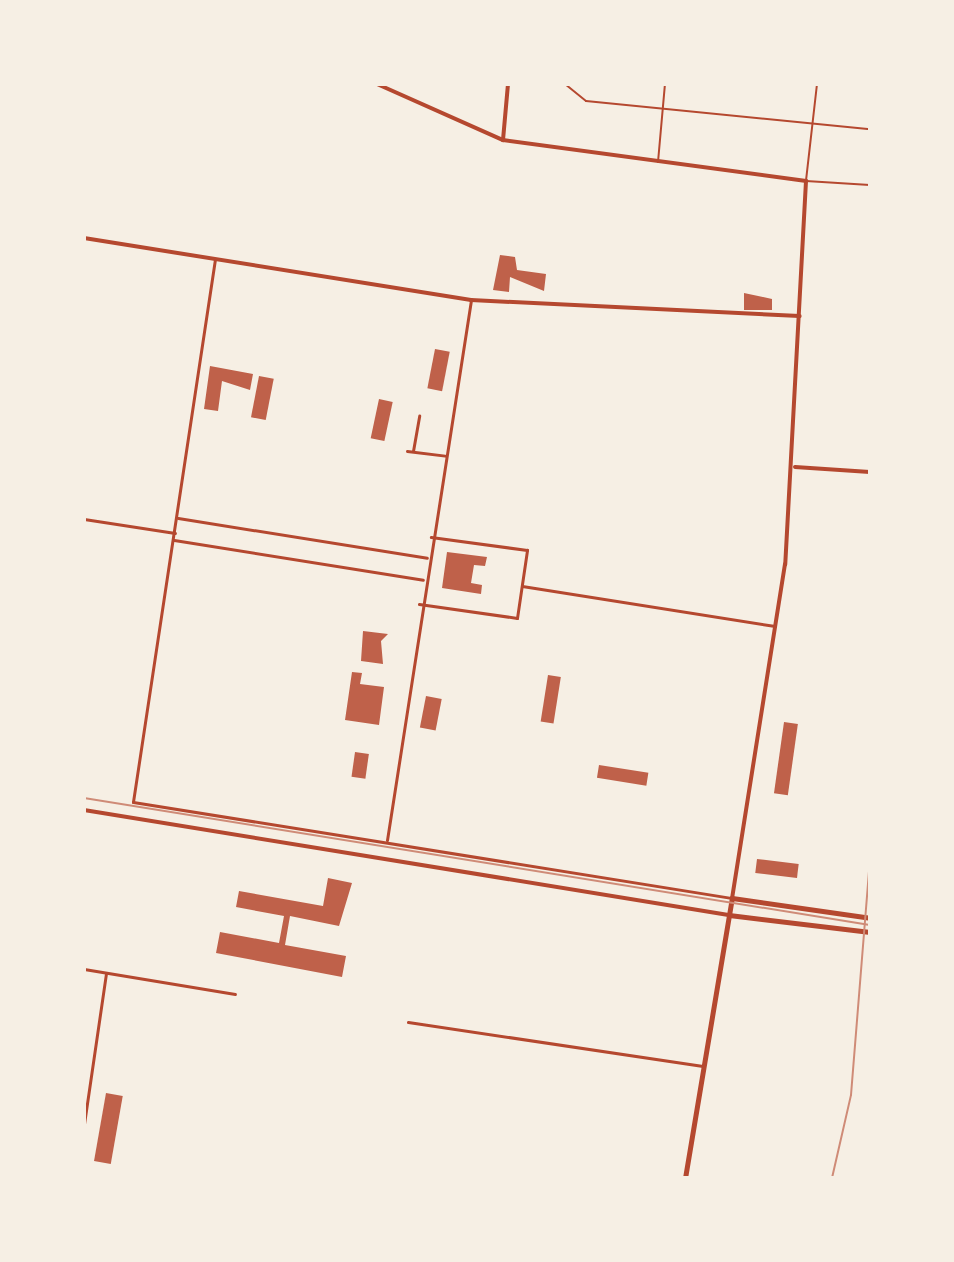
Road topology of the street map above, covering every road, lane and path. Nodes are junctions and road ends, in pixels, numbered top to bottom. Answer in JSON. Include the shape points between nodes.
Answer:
{"nodes":[{"id":1,"x":377,"y":84,"type":"edge"},
{"id":2,"x":508,"y":84,"type":"edge"},
{"id":3,"x":565,"y":84,"type":"edge"},
{"id":4,"x":665,"y":84,"type":"edge"},
{"id":5,"x":817,"y":84,"type":"edge"},
{"id":6,"x":663,"y":109,"type":"junction"},
{"id":7,"x":813,"y":127,"type":"junction"},
{"id":8,"x":868,"y":129,"type":"dead end"},
{"id":9,"x":503,"y":140,"type":"junction"},
{"id":10,"x":658,"y":163,"type":"junction"},
{"id":11,"x":806,"y":181,"type":"junction"},
{"id":12,"x":870,"y":185,"type":"edge"},
{"id":13,"x":84,"y":238,"type":"edge"},
{"id":14,"x":215,"y":259,"type":"junction"},
{"id":15,"x":471,"y":300,"type":"junction"},
{"id":16,"x":800,"y":316,"type":"junction"},
{"id":17,"x":419,"y":416,"type":"dead end"},
{"id":18,"x":445,"y":456,"type":"junction"},
{"id":19,"x":795,"y":467,"type":"junction"},
{"id":20,"x":870,"y":472,"type":"edge"},
{"id":21,"x":177,"y":518,"type":"junction"},
{"id":22,"x":84,"y":519,"type":"edge"},
{"id":23,"x":175,"y":533,"type":"junction"},
{"id":24,"x":431,"y":537,"type":"junction"},
{"id":25,"x":174,"y":540,"type":"junction"},
{"id":26,"x":427,"y":558,"type":"junction"},
{"id":27,"x":423,"y":580,"type":"junction"},
{"id":28,"x":522,"y":586,"type":"junction"},
{"id":29,"x":419,"y":604,"type":"junction"},
{"id":30,"x":777,"y":626,"type":"junction"},
{"id":31,"x":84,"y":810,"type":"edge"},
{"id":32,"x":387,"y":840,"type":"junction"},
{"id":33,"x":732,"y":898,"type":"junction"},
{"id":34,"x":729,"y":915,"type":"junction"},
{"id":35,"x":870,"y":918,"type":"edge"},
{"id":36,"x":870,"y":932,"type":"edge"},
{"id":37,"x":84,"y":969,"type":"edge"},
{"id":38,"x":106,"y":974,"type":"junction"},
{"id":39,"x":235,"y":994,"type":"dead end"},
{"id":40,"x":408,"y":1022,"type":"dead end"},
{"id":41,"x":703,"y":1066,"type":"junction"},
{"id":42,"x":84,"y":1124,"type":"edge"},
{"id":43,"x":685,"y":1178,"type":"edge"}],
"edges":[{"from":1,"to":9,"type":"main road"},
{"from":2,"to":9,"type":"main road"},
{"from":3,"to":6,"type":"lane","via":[[586,101]]},
{"from":4,"to":6,"type":"lane"},
{"from":5,"to":7,"type":"lane"},
{"from":6,"to":7,"type":"lane"},
{"from":6,"to":10,"type":"lane"},
{"from":7,"to":8,"type":"lane"},
{"from":7,"to":11,"type":"lane"},
{"from":9,"to":10,"type":"main road"},
{"from":10,"to":11,"type":"main road"},
{"from":11,"to":12,"type":"lane"},
{"from":11,"to":16,"type":"main road"},
{"from":13,"to":14,"type":"main road"},
{"from":14,"to":15,"type":"main road"},
{"from":14,"to":21,"type":"street"},
{"from":15,"to":16,"type":"main road"},
{"from":15,"to":18,"type":"street"},
{"from":16,"to":19,"type":"main road"},
{"from":17,"to":18,"type":"street","via":[[410,451]]},
{"from":18,"to":24,"type":"street"},
{"from":19,"to":20,"type":"main road"},
{"from":19,"to":30,"type":"main road"},
{"from":21,"to":23,"type":"street"},
{"from":21,"to":26,"type":"street"},
{"from":22,"to":23,"type":"street"},
{"from":23,"to":25,"type":"street"},
{"from":24,"to":26,"type":"street"},
{"from":24,"to":28,"type":"street","via":[[527,550]]},
{"from":25,"to":27,"type":"street"},
{"from":25,"to":32,"type":"street","via":[[133,802]]},
{"from":26,"to":27,"type":"street"},
{"from":27,"to":29,"type":"street"},
{"from":28,"to":29,"type":"street","via":[[517,618]]},
{"from":28,"to":30,"type":"street"},
{"from":29,"to":32,"type":"street"},
{"from":30,"to":33,"type":"main road"},
{"from":31,"to":34,"type":"main road"},
{"from":32,"to":33,"type":"street"},
{"from":33,"to":34,"type":"main road"},
{"from":33,"to":35,"type":"main road"},
{"from":34,"to":36,"type":"main road"},
{"from":34,"to":41,"type":"main road"},
{"from":37,"to":38,"type":"street"},
{"from":38,"to":39,"type":"street"},
{"from":38,"to":42,"type":"street"},
{"from":40,"to":41,"type":"street"},
{"from":41,"to":43,"type":"main road"}]}
